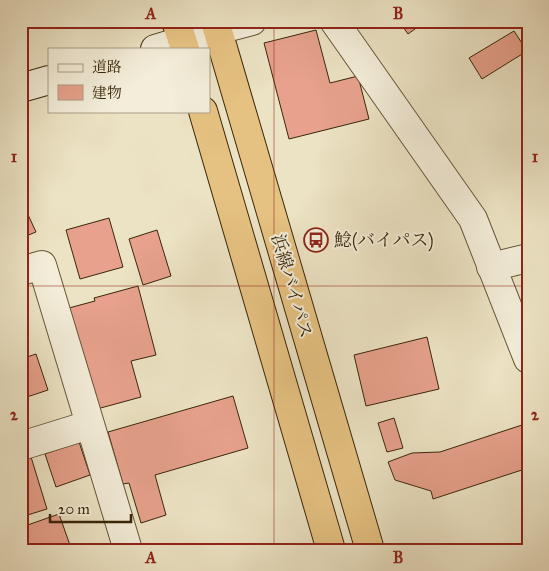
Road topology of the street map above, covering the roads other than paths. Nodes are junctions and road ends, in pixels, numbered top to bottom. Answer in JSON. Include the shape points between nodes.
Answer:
{"nodes":[{"id":1,"x":252,"y":21,"type":"edge"},
{"id":2,"x":334,"y":21,"type":"edge"},
{"id":3,"x":217,"y":26,"type":"edge"},
{"id":4,"x":181,"y":37,"type":"edge"},
{"id":5,"x":157,"y":48,"type":"edge"},
{"id":6,"x":48,"y":80,"type":"edge"},
{"id":7,"x":21,"y":88,"type":"edge"},
{"id":8,"x":203,"y":112,"type":"edge"},
{"id":9,"x":528,"y":258,"type":"edge"},
{"id":10,"x":491,"y":267,"type":"junction"},
{"id":11,"x":21,"y":271,"type":"edge"},
{"id":12,"x":528,"y":359,"type":"edge"},
{"id":13,"x":89,"y":425,"type":"junction"},
{"id":14,"x":21,"y":446,"type":"edge"},
{"id":15,"x":128,"y":550,"type":"edge"},
{"id":16,"x":331,"y":550,"type":"edge"},
{"id":17,"x":370,"y":550,"type":"edge"}],
"edges":[{"from":1,"to":3,"type":"street"},
{"from":2,"to":10,"type":"street","via":[[473,219]]},
{"from":3,"to":4,"type":"street"},
{"from":3,"to":17,"type":"highway","name":"浜線バイパス"},
{"from":4,"to":5,"type":"street"},
{"from":6,"to":7,"type":"street"},
{"from":8,"to":16,"type":"highway","name":"浜線バイパス"},
{"from":9,"to":10,"type":"street"},
{"from":10,"to":12,"type":"street"},
{"from":11,"to":13,"type":"street","via":[[42,265]]},
{"from":13,"to":14,"type":"street"},
{"from":13,"to":15,"type":"street"}]}
